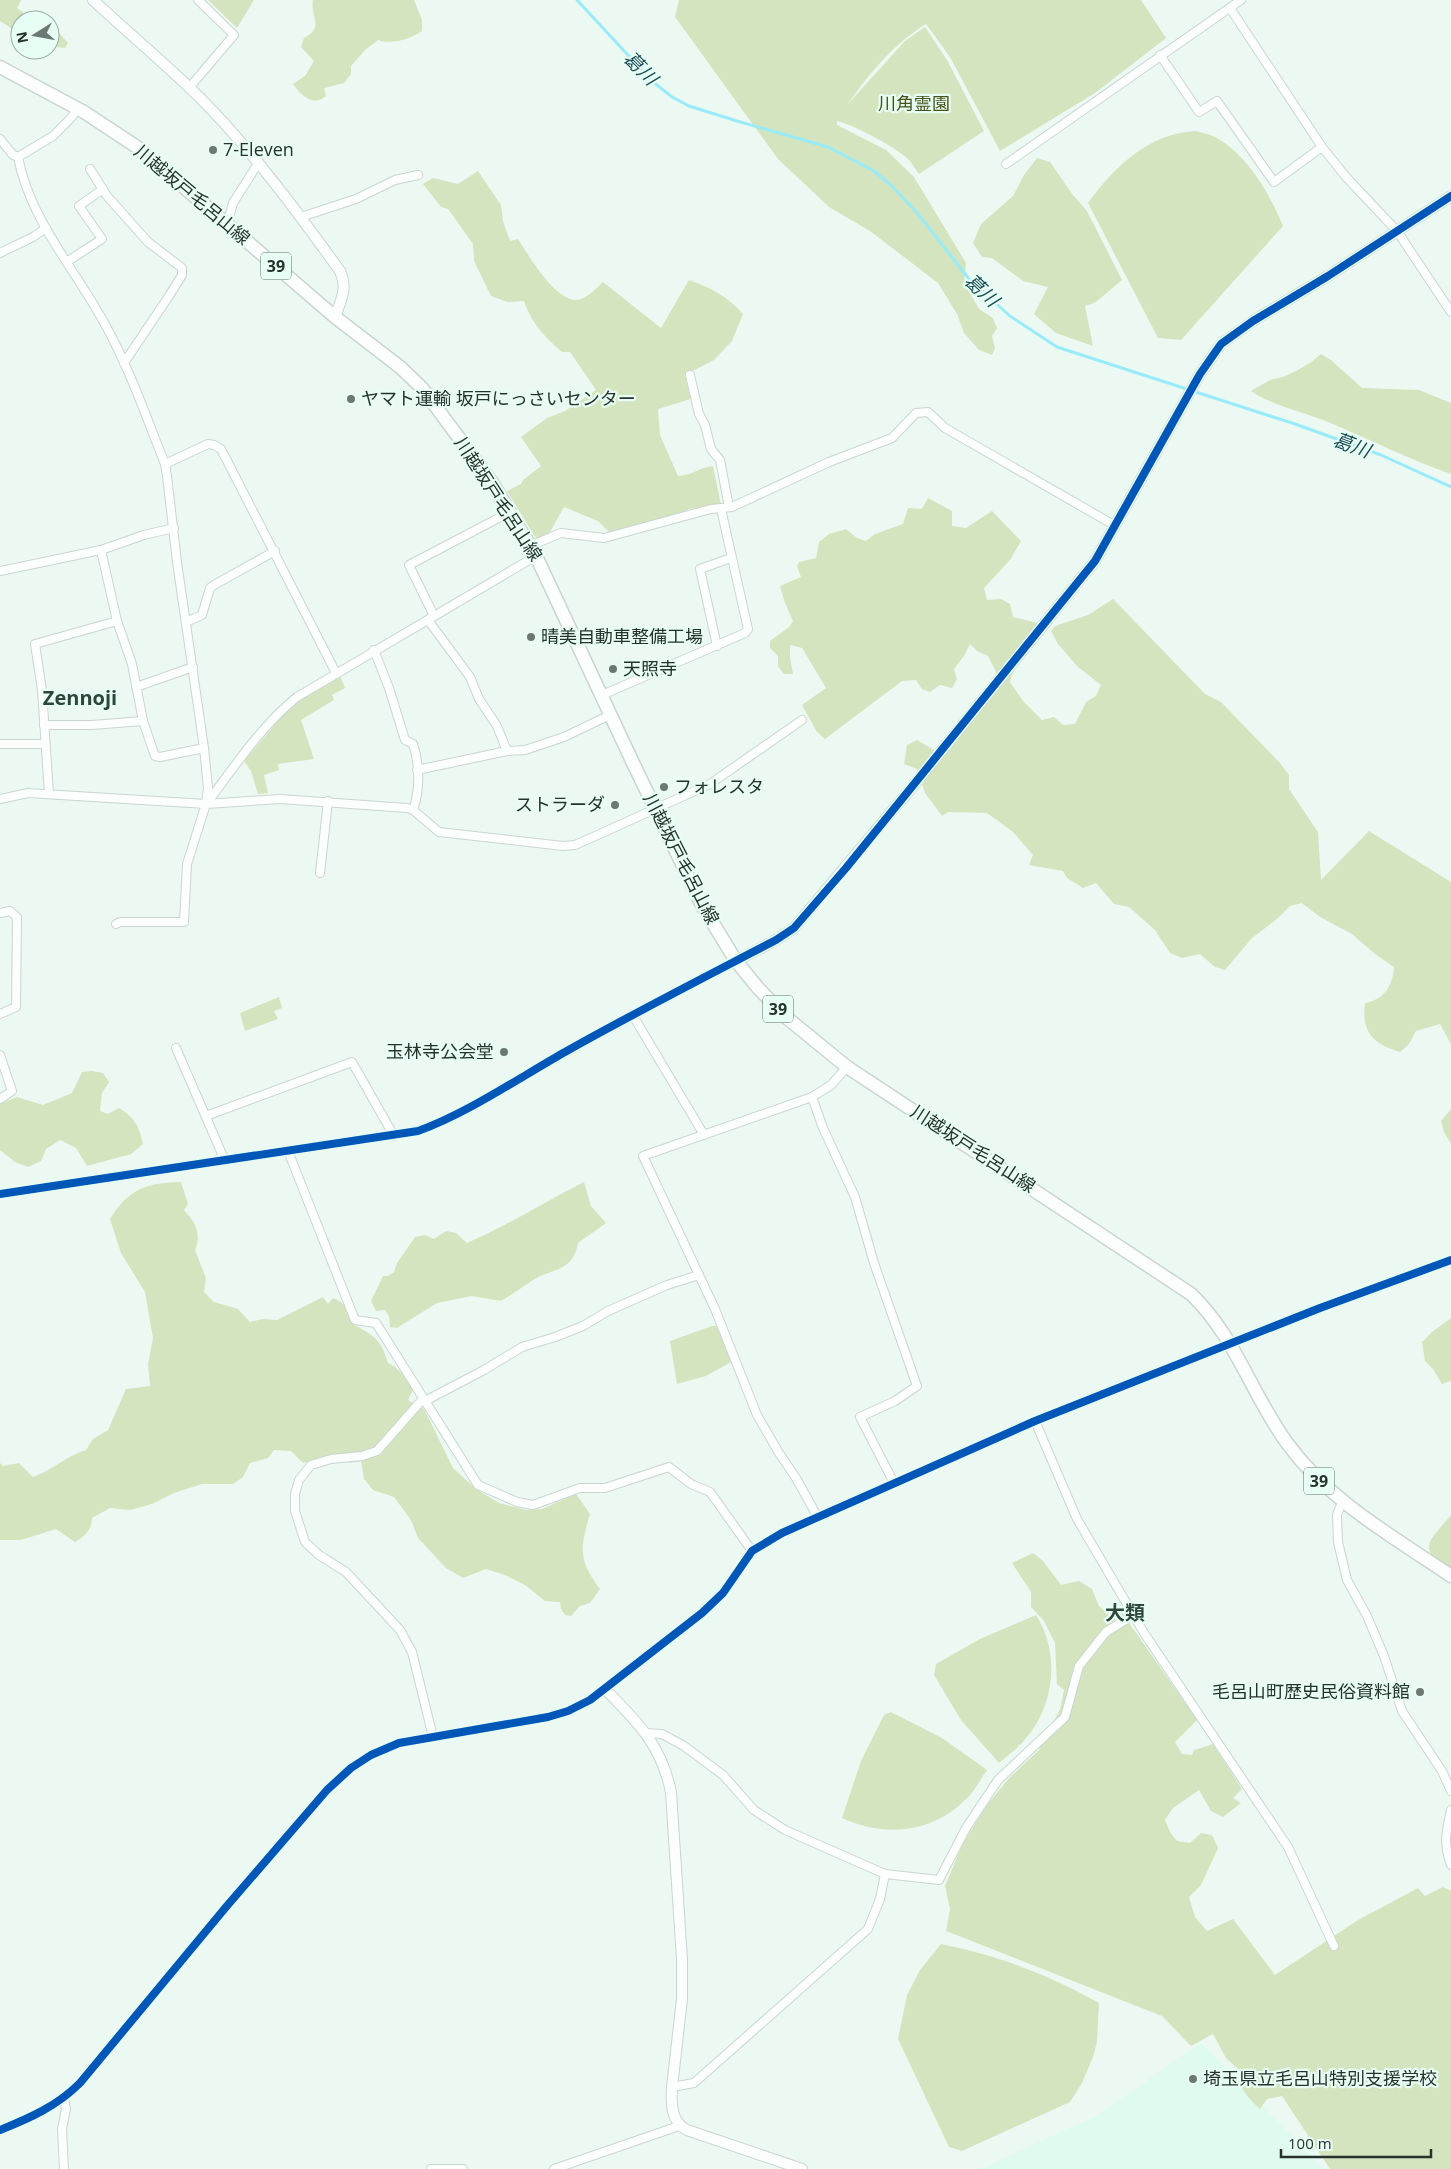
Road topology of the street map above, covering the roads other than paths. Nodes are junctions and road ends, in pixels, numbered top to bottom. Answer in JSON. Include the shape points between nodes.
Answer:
{"nodes":[{"id":1,"x":93,"y":0,"type":"edge"},
{"id":2,"x":198,"y":0,"type":"edge"},
{"id":3,"x":1241,"y":0,"type":"edge"},
{"id":4,"x":1230,"y":8,"type":"junction"},
{"id":5,"x":1160,"y":56,"type":"junction"},
{"id":6,"x":0,"y":68,"type":"edge"},
{"id":7,"x":190,"y":88,"type":"junction"},
{"id":8,"x":78,"y":109,"type":"junction"},
{"id":9,"x":0,"y":139,"type":"edge"},
{"id":10,"x":1322,"y":147,"type":"junction"},
{"id":11,"x":18,"y":157,"type":"junction"},
{"id":12,"x":259,"y":162,"type":"junction"},
{"id":13,"x":1006,"y":164,"type":"dead end"},
{"id":14,"x":90,"y":169,"type":"dead end"},
{"id":15,"x":418,"y":175,"type":"dead end"},
{"id":16,"x":103,"y":189,"type":"junction"},
{"id":17,"x":1451,"y":196,"type":"edge"},
{"id":18,"x":301,"y":217,"type":"junction"},
{"id":19,"x":227,"y":225,"type":"junction"},
{"id":20,"x":46,"y":228,"type":"junction"},
{"id":21,"x":1397,"y":230,"type":"junction"},
{"id":22,"x":0,"y":253,"type":"edge"},
{"id":23,"x":68,"y":261,"type":"junction"},
{"id":24,"x":1451,"y":312,"type":"edge"},
{"id":25,"x":335,"y":317,"type":"junction"},
{"id":26,"x":124,"y":363,"type":"junction"},
{"id":27,"x":690,"y":375,"type":"dead end"},
{"id":28,"x":165,"y":464,"type":"junction"},
{"id":29,"x":729,"y":507,"type":"junction"},
{"id":30,"x":720,"y":509,"type":"junction"},
{"id":31,"x":510,"y":512,"type":"junction"},
{"id":32,"x":1114,"y":525,"type":"junction"},
{"id":33,"x":174,"y":528,"type":"junction"},
{"id":34,"x":101,"y":550,"type":"junction"},
{"id":35,"x":533,"y":551,"type":"junction"},
{"id":36,"x":275,"y":552,"type":"junction"},
{"id":37,"x":731,"y":558,"type":"junction"},
{"id":38,"x":0,"y":571,"type":"edge"},
{"id":39,"x":431,"y":618,"type":"junction"},
{"id":40,"x":117,"y":621,"type":"junction"},
{"id":41,"x":186,"y":622,"type":"junction"},
{"id":42,"x":717,"y":646,"type":"junction"},
{"id":43,"x":374,"y":650,"type":"junction"},
{"id":44,"x":192,"y":667,"type":"junction"},
{"id":45,"x":336,"y":673,"type":"junction"},
{"id":46,"x":136,"y":687,"type":"junction"},
{"id":47,"x":602,"y":695,"type":"junction"},
{"id":48,"x":610,"y":715,"type":"junction"},
{"id":49,"x":802,"y":720,"type":"dead end"},
{"id":50,"x":143,"y":721,"type":"junction"},
{"id":51,"x":44,"y":725,"type":"junction"},
{"id":52,"x":0,"y":744,"type":"edge"},
{"id":53,"x":46,"y":744,"type":"junction"},
{"id":54,"x":204,"y":748,"type":"junction"},
{"id":55,"x":507,"y":751,"type":"junction"},
{"id":56,"x":418,"y":770,"type":"junction"},
{"id":57,"x":49,"y":794,"type":"junction"},
{"id":58,"x":0,"y":800,"type":"edge"},
{"id":59,"x":328,"y":801,"type":"junction"},
{"id":60,"x":206,"y":804,"type":"junction"},
{"id":61,"x":413,"y":810,"type":"junction"},
{"id":62,"x":655,"y":810,"type":"junction"},
{"id":63,"x":320,"y":873,"type":"dead end"},
{"id":64,"x":0,"y":913,"type":"edge"},
{"id":65,"x":116,"y":924,"type":"dead end"},
{"id":66,"x":736,"y":961,"type":"junction"},
{"id":67,"x":0,"y":1014,"type":"edge"},
{"id":68,"x":632,"y":1014,"type":"junction"},
{"id":69,"x":176,"y":1048,"type":"dead end"},
{"id":70,"x":0,"y":1054,"type":"edge"},
{"id":71,"x":847,"y":1066,"type":"junction"},
{"id":72,"x":812,"y":1097,"type":"junction"},
{"id":73,"x":0,"y":1099,"type":"edge"},
{"id":74,"x":206,"y":1116,"type":"junction"},
{"id":75,"x":704,"y":1135,"type":"junction"},
{"id":76,"x":394,"y":1136,"type":"junction"},
{"id":77,"x":288,"y":1151,"type":"junction"},
{"id":78,"x":225,"y":1160,"type":"junction"},
{"id":79,"x":0,"y":1194,"type":"edge"},
{"id":80,"x":1451,"y":1260,"type":"edge"},
{"id":81,"x":699,"y":1275,"type":"junction"},
{"id":82,"x":1231,"y":1344,"type":"junction"},
{"id":83,"x":425,"y":1401,"type":"junction"},
{"id":84,"x":1035,"y":1421,"type":"junction"},
{"id":85,"x":894,"y":1483,"type":"junction"},
{"id":86,"x":1342,"y":1502,"type":"junction"},
{"id":87,"x":817,"y":1516,"type":"junction"},
{"id":88,"x":752,"y":1551,"type":"junction"},
{"id":89,"x":1451,"y":1576,"type":"edge"},
{"id":90,"x":1133,"y":1615,"type":"junction"},
{"id":91,"x":605,"y":1689,"type":"junction"},
{"id":92,"x":646,"y":1733,"type":"junction"},
{"id":93,"x":433,"y":1736,"type":"junction"},
{"id":94,"x":1451,"y":1791,"type":"edge"},
{"id":95,"x":1451,"y":1810,"type":"edge"},
{"id":96,"x":1451,"y":1865,"type":"edge"},
{"id":97,"x":885,"y":1874,"type":"junction"},
{"id":98,"x":1334,"y":1946,"type":"dead end"},
{"id":99,"x":672,"y":2087,"type":"junction"},
{"id":100,"x":64,"y":2099,"type":"junction"},
{"id":101,"x":679,"y":2126,"type":"junction"},
{"id":102,"x":0,"y":2130,"type":"edge"},
{"id":103,"x":64,"y":2169,"type":"edge"},
{"id":104,"x":431,"y":2169,"type":"edge"},
{"id":105,"x":463,"y":2169,"type":"edge"},
{"id":106,"x":554,"y":2169,"type":"edge"},
{"id":107,"x":802,"y":2169,"type":"edge"}],
"edges":[{"from":1,"to":7,"type":"street"},
{"from":2,"to":7,"type":"street","via":[[234,35]]},
{"from":3,"to":4,"type":"street"},
{"from":4,"to":5,"type":"street"},
{"from":4,"to":10,"type":"street"},
{"from":5,"to":10,"type":"street","via":[[1199,112],[1217,101],[1274,182]]},
{"from":5,"to":13,"type":"street"},
{"from":6,"to":8,"type":"main road","name":"川越坂戸毛呂山線","number":"39"},
{"from":7,"to":12,"type":"street"},
{"from":8,"to":11,"type":"street","via":[[53,136]]},
{"from":8,"to":19,"type":"main road","name":"川越坂戸毛呂山線","number":"39","via":[[137,147]]},
{"from":9,"to":11,"type":"street","via":[[12,155]]},
{"from":10,"to":21,"type":"street"},
{"from":11,"to":20,"type":"street","via":[[32,204]]},
{"from":12,"to":18,"type":"street"},
{"from":12,"to":19,"type":"street","via":[[233,203]]},
{"from":14,"to":16,"type":"street"},
{"from":15,"to":18,"type":"street","via":[[394,180],[356,199]]},
{"from":16,"to":23,"type":"street","via":[[79,206],[102,239]]},
{"from":16,"to":26,"type":"street","via":[[148,242],[182,268],[174,289]]},
{"from":17,"to":21,"type":"street"},
{"from":18,"to":25,"type":"street","via":[[344,279],[344,295]]},
{"from":19,"to":25,"type":"main road","name":"川越坂戸毛呂山線","number":"39"},
{"from":20,"to":22,"type":"street"},
{"from":20,"to":23,"type":"street"},
{"from":21,"to":24,"type":"street"},
{"from":21,"to":32,"type":"street","via":[[1221,344],[1208,360]]},
{"from":23,"to":26,"type":"street"},
{"from":25,"to":31,"type":"main road","name":"川越坂戸毛呂山線","number":"39","via":[[419,384]]},
{"from":26,"to":28,"type":"street"},
{"from":27,"to":29,"type":"street","via":[[711,449],[720,460]]},
{"from":28,"to":33,"type":"street"},
{"from":28,"to":36,"type":"street","via":[[208,444],[221,449]]},
{"from":29,"to":30,"type":"street"},
{"from":29,"to":32,"type":"street","via":[[892,438],[920,411],[928,412],[945,428]]},
{"from":30,"to":35,"type":"street","via":[[604,538],[560,533]]},
{"from":30,"to":37,"type":"street"},
{"from":31,"to":35,"type":"main road","name":"川越坂戸毛呂山線","number":"39"},
{"from":31,"to":39,"type":"street","via":[[409,565]]},
{"from":32,"to":66,"type":"street","via":[[1095,561],[794,928]]},
{"from":33,"to":34,"type":"street","via":[[144,534]]},
{"from":33,"to":41,"type":"street"},
{"from":34,"to":38,"type":"street"},
{"from":34,"to":40,"type":"street"},
{"from":35,"to":39,"type":"street"},
{"from":35,"to":47,"type":"main road","name":"川越坂戸毛呂山線","number":"39"},
{"from":36,"to":41,"type":"street","via":[[210,588],[202,615]]},
{"from":36,"to":45,"type":"street"},
{"from":37,"to":42,"type":"street","via":[[748,628],[745,633]]},
{"from":37,"to":42,"type":"street","via":[[700,569]]},
{"from":39,"to":43,"type":"street"},
{"from":39,"to":55,"type":"street","via":[[470,677]]},
{"from":40,"to":46,"type":"street","via":[[132,664]]},
{"from":40,"to":51,"type":"street","via":[[35,644]]},
{"from":41,"to":44,"type":"street"},
{"from":42,"to":47,"type":"street"},
{"from":43,"to":45,"type":"street"},
{"from":43,"to":56,"type":"street","via":[[405,740],[413,744]]},
{"from":44,"to":46,"type":"street"},
{"from":44,"to":54,"type":"street"},
{"from":45,"to":60,"type":"street","via":[[284,707],[246,750]]},
{"from":46,"to":50,"type":"street"},
{"from":47,"to":48,"type":"main road","name":"川越坂戸毛呂山線","number":"39"},
{"from":48,"to":55,"type":"street","via":[[564,737],[525,750]]},
{"from":48,"to":62,"type":"main road","name":"川越坂戸毛呂山線","number":"39"},
{"from":49,"to":62,"type":"street","via":[[720,778]]},
{"from":50,"to":51,"type":"street","via":[[92,726]]},
{"from":50,"to":54,"type":"street","via":[[155,756]]},
{"from":51,"to":53,"type":"street"},
{"from":52,"to":53,"type":"street"},
{"from":53,"to":57,"type":"street"},
{"from":54,"to":60,"type":"street","via":[[208,788]]},
{"from":55,"to":56,"type":"street"},
{"from":56,"to":61,"type":"street","via":[[417,800]]},
{"from":57,"to":58,"type":"street","via":[[28,792]]},
{"from":57,"to":60,"type":"street"},
{"from":59,"to":60,"type":"street","via":[[280,798]]},
{"from":59,"to":61,"type":"street"},
{"from":59,"to":63,"type":"street"},
{"from":60,"to":65,"type":"street","via":[[187,864],[184,922]]},
{"from":61,"to":62,"type":"street","via":[[439,832],[563,846],[583,842]]},
{"from":62,"to":66,"type":"main road","name":"川越坂戸毛呂山線","number":"39","via":[[703,907]]},
{"from":64,"to":67,"type":"street","via":[[10,911],[17,917],[17,969],[16,1007]]},
{"from":66,"to":68,"type":"street"},
{"from":66,"to":71,"type":"main road","name":"川越坂戸毛呂山線","number":"39","via":[[787,1018]]},
{"from":68,"to":75,"type":"street"},
{"from":68,"to":76,"type":"street","via":[[432,1126]]},
{"from":69,"to":74,"type":"street"},
{"from":70,"to":73,"type":"street","via":[[12,1091]]},
{"from":71,"to":72,"type":"street","via":[[831,1085]]},
{"from":71,"to":82,"type":"main road","name":"川越坂戸毛呂山線","number":"39","via":[[1182,1287],[1209,1314]]},
{"from":72,"to":75,"type":"street"},
{"from":72,"to":85,"type":"street","via":[[855,1197],[874,1263],[917,1386],[895,1401],[860,1417]]},
{"from":74,"to":76,"type":"street","via":[[352,1062]]},
{"from":74,"to":78,"type":"street"},
{"from":75,"to":81,"type":"street","via":[[643,1156]]},
{"from":76,"to":77,"type":"street"},
{"from":77,"to":78,"type":"street"},
{"from":77,"to":83,"type":"street","via":[[355,1320],[376,1323]]},
{"from":78,"to":79,"type":"street"},
{"from":80,"to":82,"type":"street"},
{"from":81,"to":83,"type":"street","via":[[667,1285],[608,1311],[583,1326],[522,1347]]},
{"from":81,"to":87,"type":"street","via":[[757,1415]]},
{"from":82,"to":84,"type":"street"},
{"from":82,"to":86,"type":"main road","name":"川越坂戸毛呂山線","number":"39","via":[[1287,1443],[1308,1470]]},
{"from":83,"to":88,"type":"street","via":[[478,1485],[517,1502],[533,1505],[580,1488],[605,1488],[669,1467],[691,1484],[710,1492]]},
{"from":83,"to":93,"type":"street","via":[[421,1401],[377,1451],[311,1465],[295,1494],[295,1511],[305,1542],[346,1572],[400,1630],[412,1652]]},
{"from":84,"to":85,"type":"street"},
{"from":84,"to":90,"type":"street","via":[[1077,1519]]},
{"from":85,"to":87,"type":"street"},
{"from":86,"to":89,"type":"main road","name":"川越坂戸毛呂山線","number":"39"},
{"from":86,"to":94,"type":"street","via":[[1336,1515],[1338,1542],[1347,1580],[1384,1656],[1402,1710],[1442,1771]]},
{"from":87,"to":88,"type":"street"},
{"from":88,"to":91,"type":"street","via":[[717,1600]]},
{"from":90,"to":97,"type":"street","via":[[1106,1632],[1079,1666],[1065,1716],[998,1780],[966,1828],[939,1880]]},
{"from":90,"to":98,"type":"street","via":[[1288,1847]]},
{"from":91,"to":92,"type":"street"},
{"from":91,"to":93,"type":"street","via":[[590,1700],[557,1715]]},
{"from":92,"to":97,"type":"street","via":[[662,1734],[698,1756],[723,1775],[768,1821]]},
{"from":92,"to":99,"type":"street","via":[[667,1773],[673,1812],[682,1999]]},
{"from":93,"to":100,"type":"street","via":[[389,1746],[361,1760],[339,1778]]},
{"from":95,"to":96,"type":"street","via":[[1445,1833],[1445,1849]]},
{"from":97,"to":99,"type":"street","via":[[880,1899],[868,1929],[694,2083]]},
{"from":99,"to":101,"type":"street","via":[[672,2108]]},
{"from":100,"to":102,"type":"street"},
{"from":100,"to":103,"type":"street"},
{"from":101,"to":106,"type":"street"},
{"from":101,"to":107,"type":"street"},
{"from":104,"to":105,"type":"street"}]}
